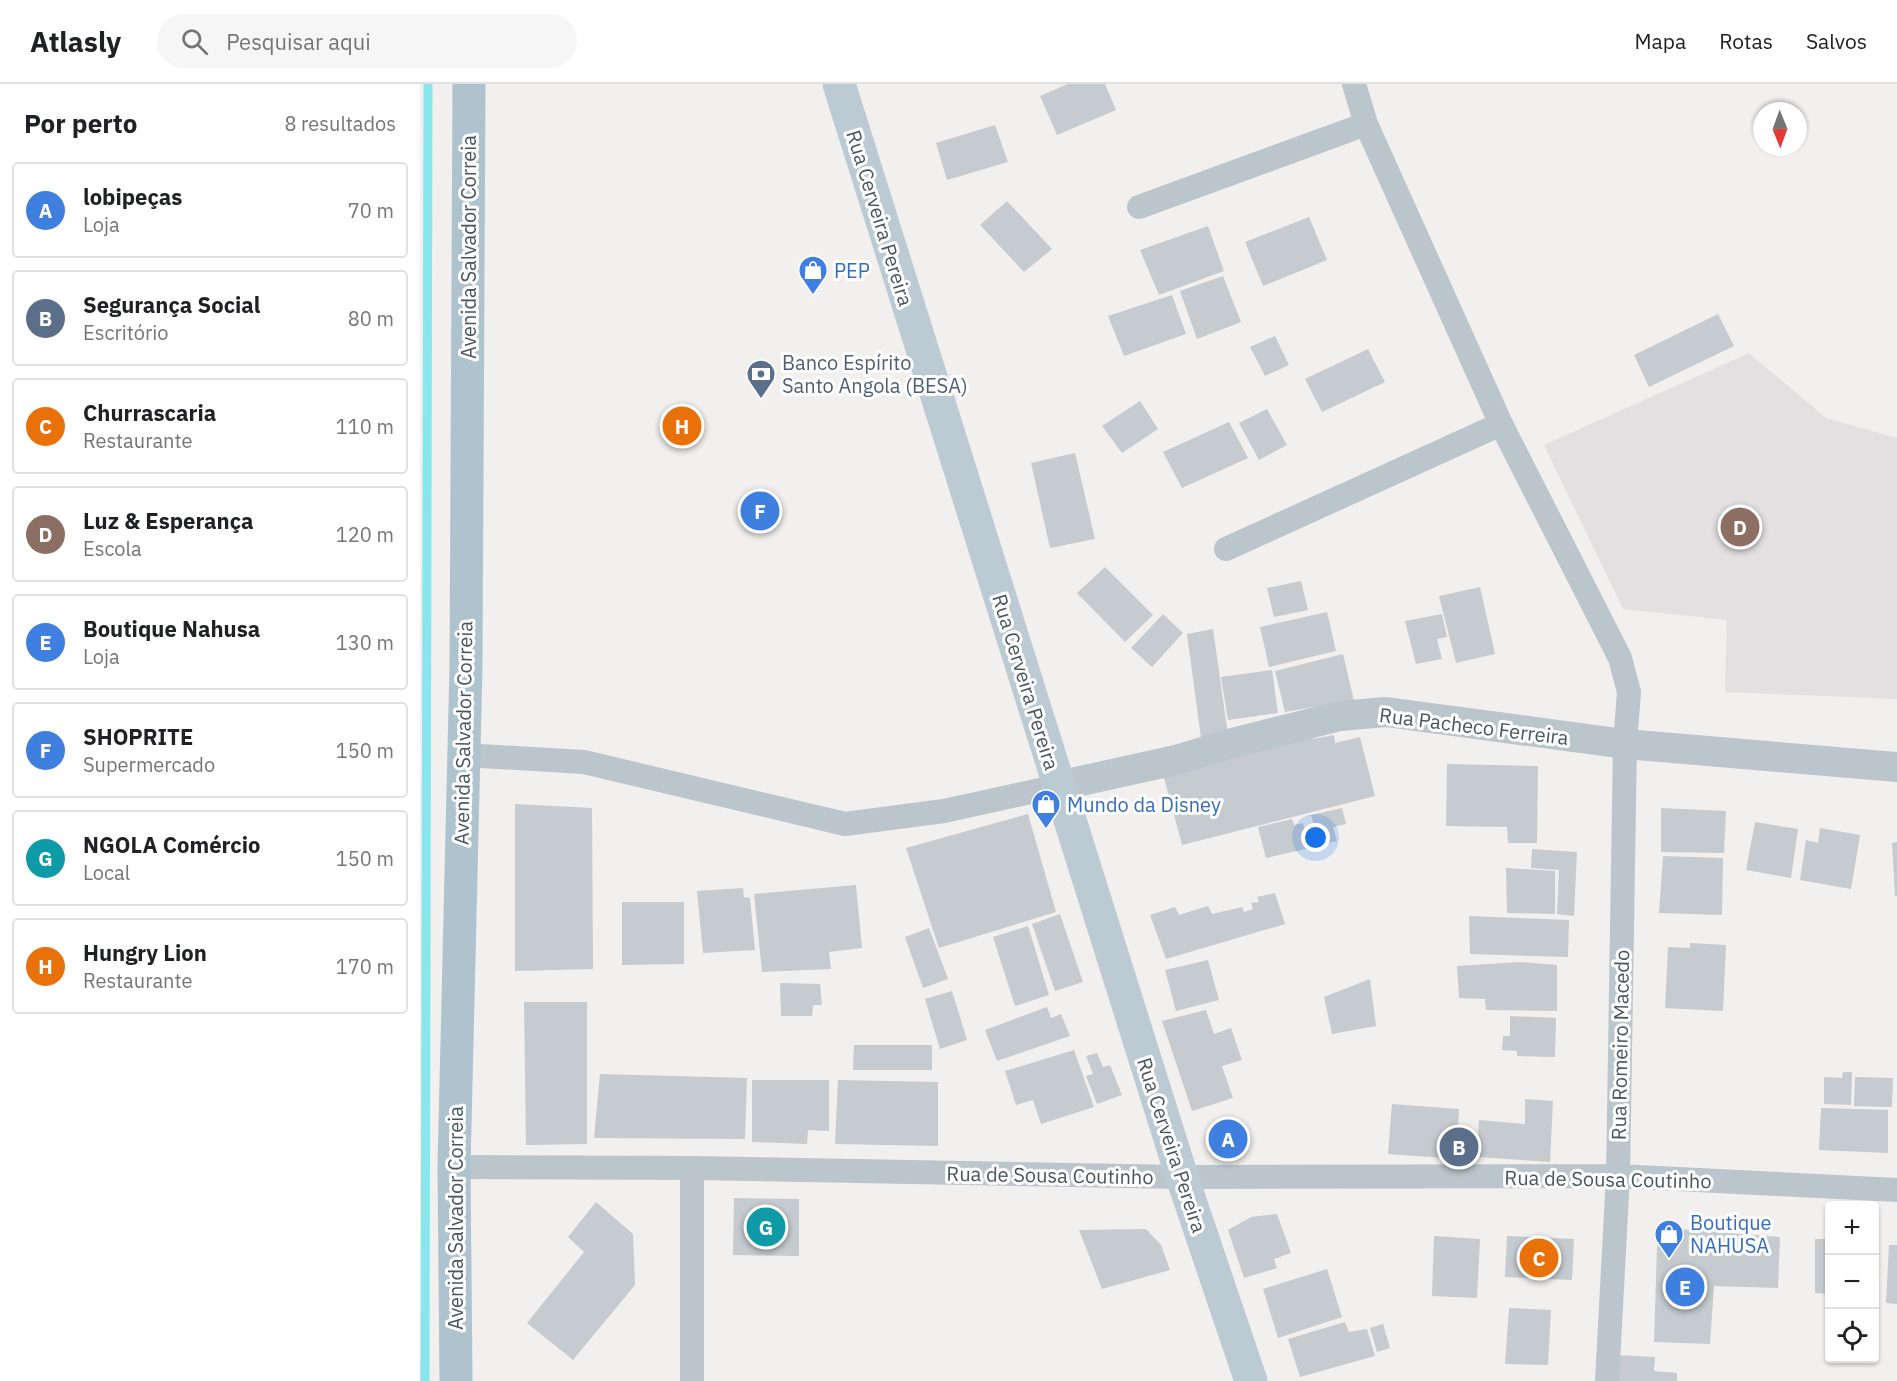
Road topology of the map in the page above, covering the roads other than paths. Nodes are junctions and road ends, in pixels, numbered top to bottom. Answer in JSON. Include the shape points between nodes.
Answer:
{"nodes":[{"id":1,"x":469,"y":84,"type":"edge"},
{"id":2,"x":839,"y":84,"type":"edge"},
{"id":3,"x":1354,"y":84,"type":"edge"},
{"id":4,"x":1366,"y":124,"type":"junction"},
{"id":5,"x":1139,"y":207,"type":"dead end"},
{"id":6,"x":1501,"y":424,"type":"junction"},
{"id":7,"x":1226,"y":549,"type":"dead end"},
{"id":8,"x":1625,"y":744,"type":"junction"},
{"id":9,"x":463,"y":755,"type":"junction"},
{"id":10,"x":1897,"y":767,"type":"edge"},
{"id":11,"x":1058,"y":786,"type":"junction"},
{"id":12,"x":454,"y":1167,"type":"junction"},
{"id":13,"x":692,"y":1168,"type":"junction"},
{"id":14,"x":1618,"y":1176,"type":"junction"},
{"id":15,"x":1182,"y":1177,"type":"junction"},
{"id":16,"x":1897,"y":1190,"type":"edge"},
{"id":17,"x":456,"y":1381,"type":"edge"},
{"id":18,"x":692,"y":1381,"type":"edge"},
{"id":19,"x":1251,"y":1381,"type":"edge"},
{"id":20,"x":1607,"y":1381,"type":"edge"}],
"edges":[{"from":1,"to":9,"type":"main road","name":"Avenida Salvador Correia"},
{"from":2,"to":11,"type":"main road","name":"Rua Cerveira Pereira"},
{"from":3,"to":4,"type":"street","name":"Rua Romeiro Macedo"},
{"from":4,"to":5,"type":"street"},
{"from":4,"to":6,"type":"street","name":"Rua Romeiro Macedo"},
{"from":6,"to":7,"type":"street"},
{"from":6,"to":8,"type":"street","name":"Rua Romeiro Macedo","via":[[1620,658],[1629,692]]},
{"from":8,"to":10,"type":"street","name":"Rua Pacheco Ferreira"},
{"from":8,"to":11,"type":"street","name":"Rua Pacheco Ferreira","via":[[1386,712],[1340,716],[1176,760]]},
{"from":8,"to":14,"type":"street","name":"Rua Romeiro Macedo"},
{"from":9,"to":11,"type":"street","via":[[584,762],[845,824],[944,811]]},
{"from":9,"to":12,"type":"main road","name":"Avenida Salvador Correia"},
{"from":11,"to":15,"type":"main road","name":"Rua Cerveira Pereira"},
{"from":12,"to":13,"type":"street","name":"Rua de Sousa Coutinho"},
{"from":12,"to":17,"type":"main road","name":"Avenida Salvador Correia"},
{"from":13,"to":15,"type":"street","name":"Rua de Sousa Coutinho"},
{"from":13,"to":18,"type":"street"},
{"from":14,"to":15,"type":"street","name":"Rua de Sousa Coutinho"},
{"from":14,"to":16,"type":"street","name":"Rua de Sousa Coutinho"},
{"from":14,"to":20,"type":"street","name":"Rua Romeiro Macedo"},
{"from":15,"to":19,"type":"main road","name":"Rua Cerveira Pereira"}]}
